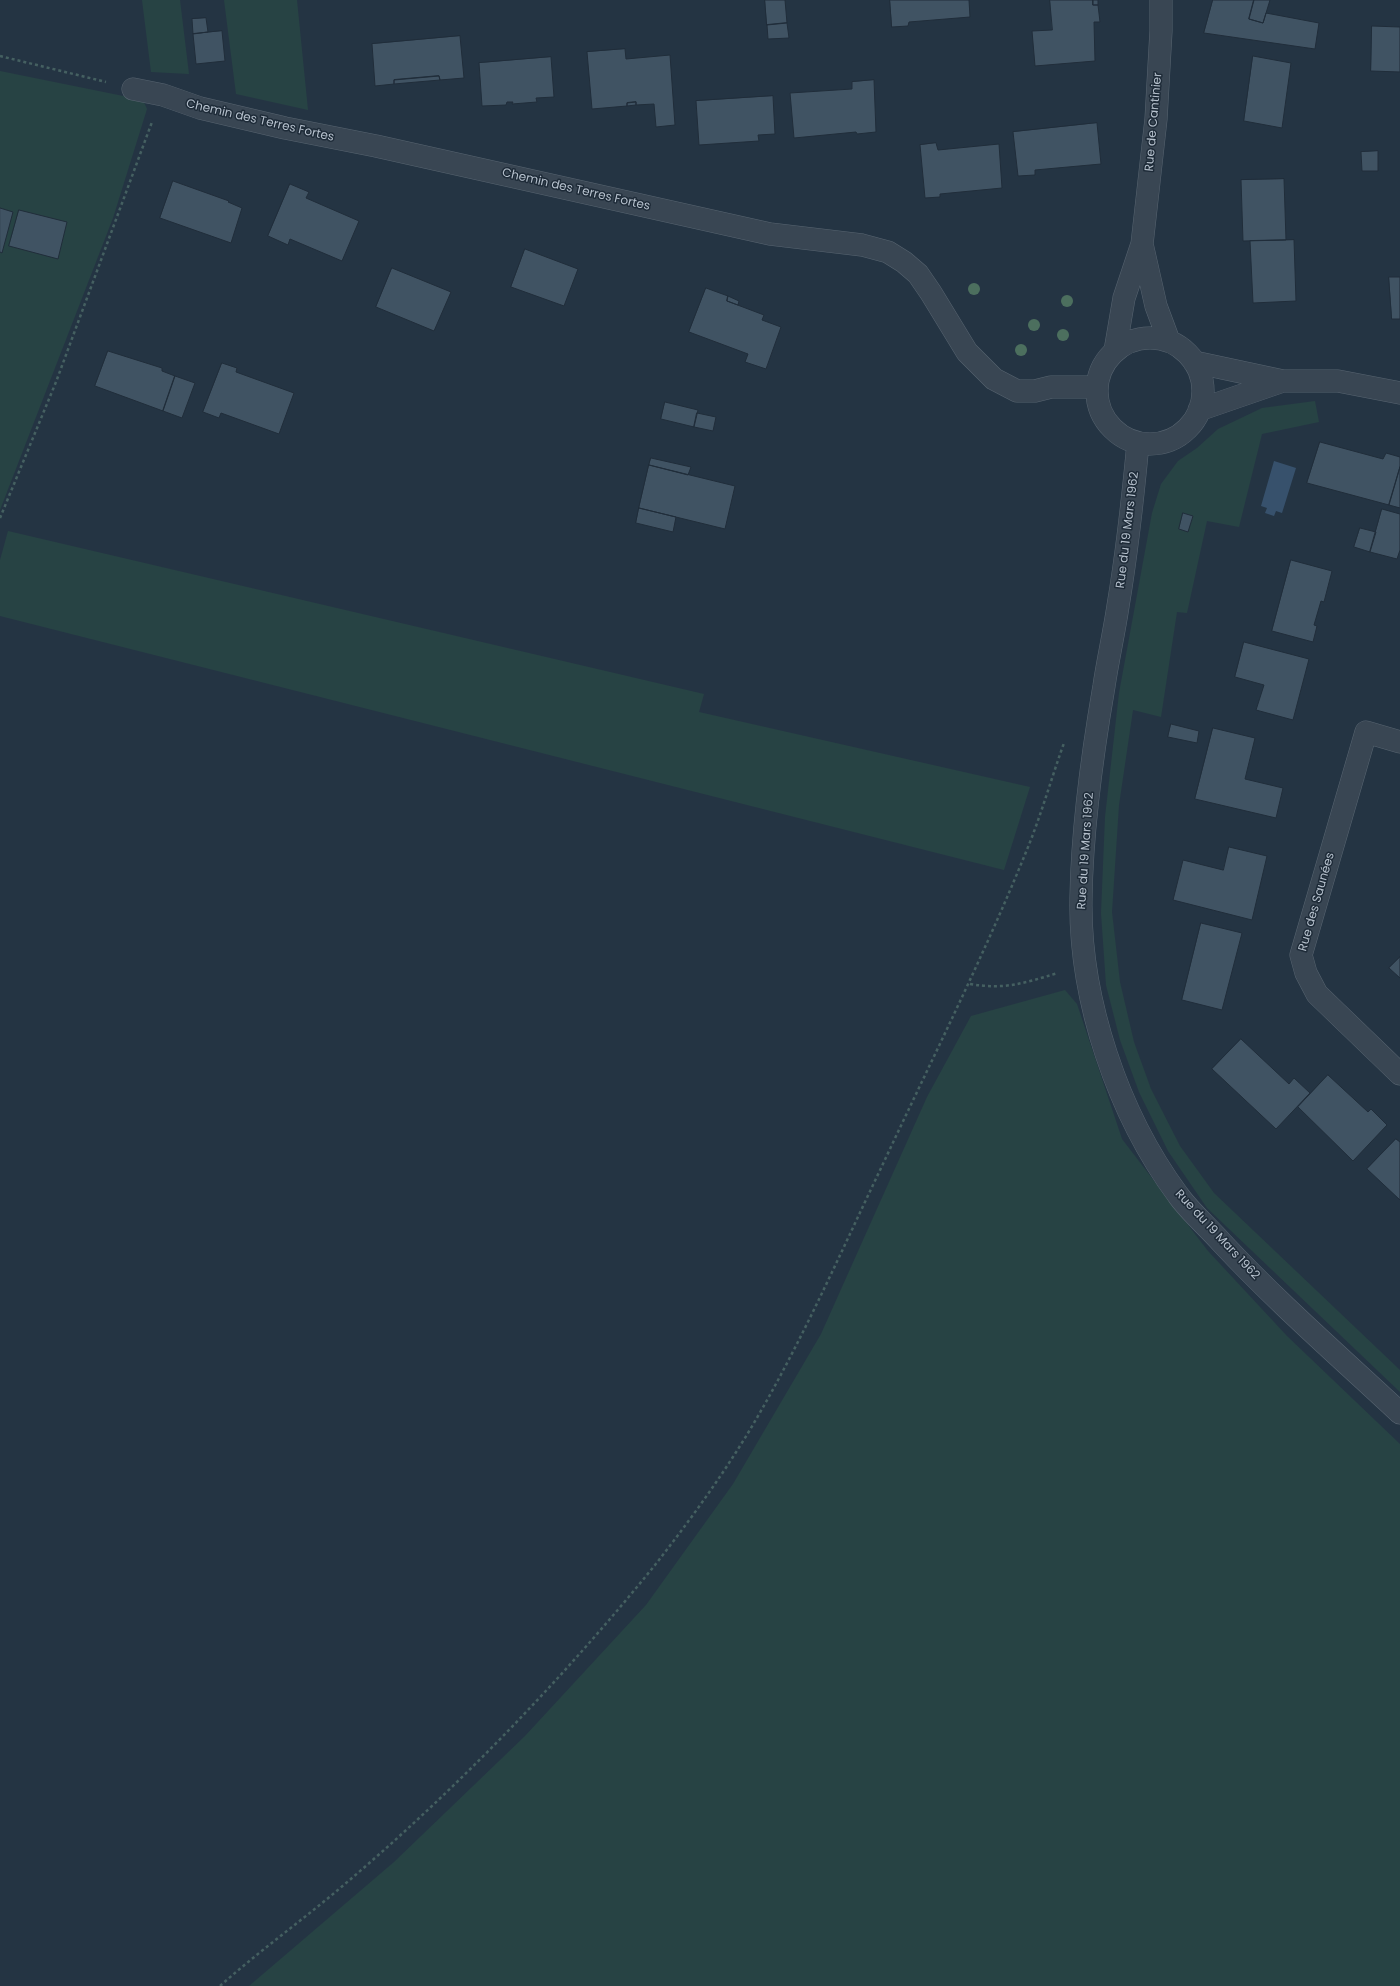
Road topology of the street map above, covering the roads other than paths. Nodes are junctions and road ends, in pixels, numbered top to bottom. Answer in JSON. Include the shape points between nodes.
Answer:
{"nodes":[{"id":1,"x":1161,"y":0,"type":"edge"},
{"id":2,"x":133,"y":89,"type":"road end"},
{"id":3,"x":1142,"y":244,"type":"junction"},
{"id":4,"x":1169,"y":341,"type":"junction"},
{"id":5,"x":1115,"y":351,"type":"junction"},
{"id":6,"x":1194,"y":362,"type":"junction"},
{"id":7,"x":1283,"y":381,"type":"junction"},
{"id":8,"x":1097,"y":387,"type":"junction"},
{"id":9,"x":1400,"y":393,"type":"edge"},
{"id":10,"x":1199,"y":410,"type":"junction"},
{"id":11,"x":1138,"y":443,"type":"junction"},
{"id":12,"x":1400,"y":742,"type":"edge"},
{"id":13,"x":1400,"y":1074,"type":"edge"},
{"id":14,"x":1400,"y":1413,"type":"edge"}],
"edges":[{"from":1,"to":3,"type":"street","name":"Rue de Cantinier","via":[[1156,119]]},
{"from":2,"to":8,"type":"street","name":"Chemin des Terres Fortes","via":[[285,128],[763,232],[862,245],[888,252],[918,274],[967,352],[994,379],[1017,391],[1051,387]]},
{"from":3,"to":4,"type":"street","name":"Rue de Cantinier","via":[[1156,306]]},
{"from":3,"to":5,"type":"street","name":"Rue de Cantinier","via":[[1124,298]]},
{"from":4,"to":5,"type":"street","via":[[1150,338],[1131,341]]},
{"from":4,"to":6,"type":"street","via":[[1183,350]]},
{"from":5,"to":8,"type":"street","via":[[1102,367]]},
{"from":6,"to":7,"type":"street"},
{"from":6,"to":10,"type":"street","via":[[1201,377],[1202,394]]},
{"from":7,"to":9,"type":"street","via":[[1338,381]]},
{"from":7,"to":10,"type":"street"},
{"from":8,"to":11,"type":"street","via":[[1098,406],[1107,423],[1121,436]]},
{"from":10,"to":11,"type":"street","via":[[1190,426],[1175,438],[1157,444]]},
{"from":11,"to":14,"type":"street","name":"Rue du 19 Mars 1962","via":[[1118,605],[1104,686],[1085,830],[1081,899],[1085,965],[1091,1001],[1110,1064],[1127,1108],[1150,1152],[1179,1197],[1251,1273]]},
{"from":12,"to":13,"type":"street","name":"Rue des Saunées","via":[[1366,732],[1301,955],[1316,994]]}]}
